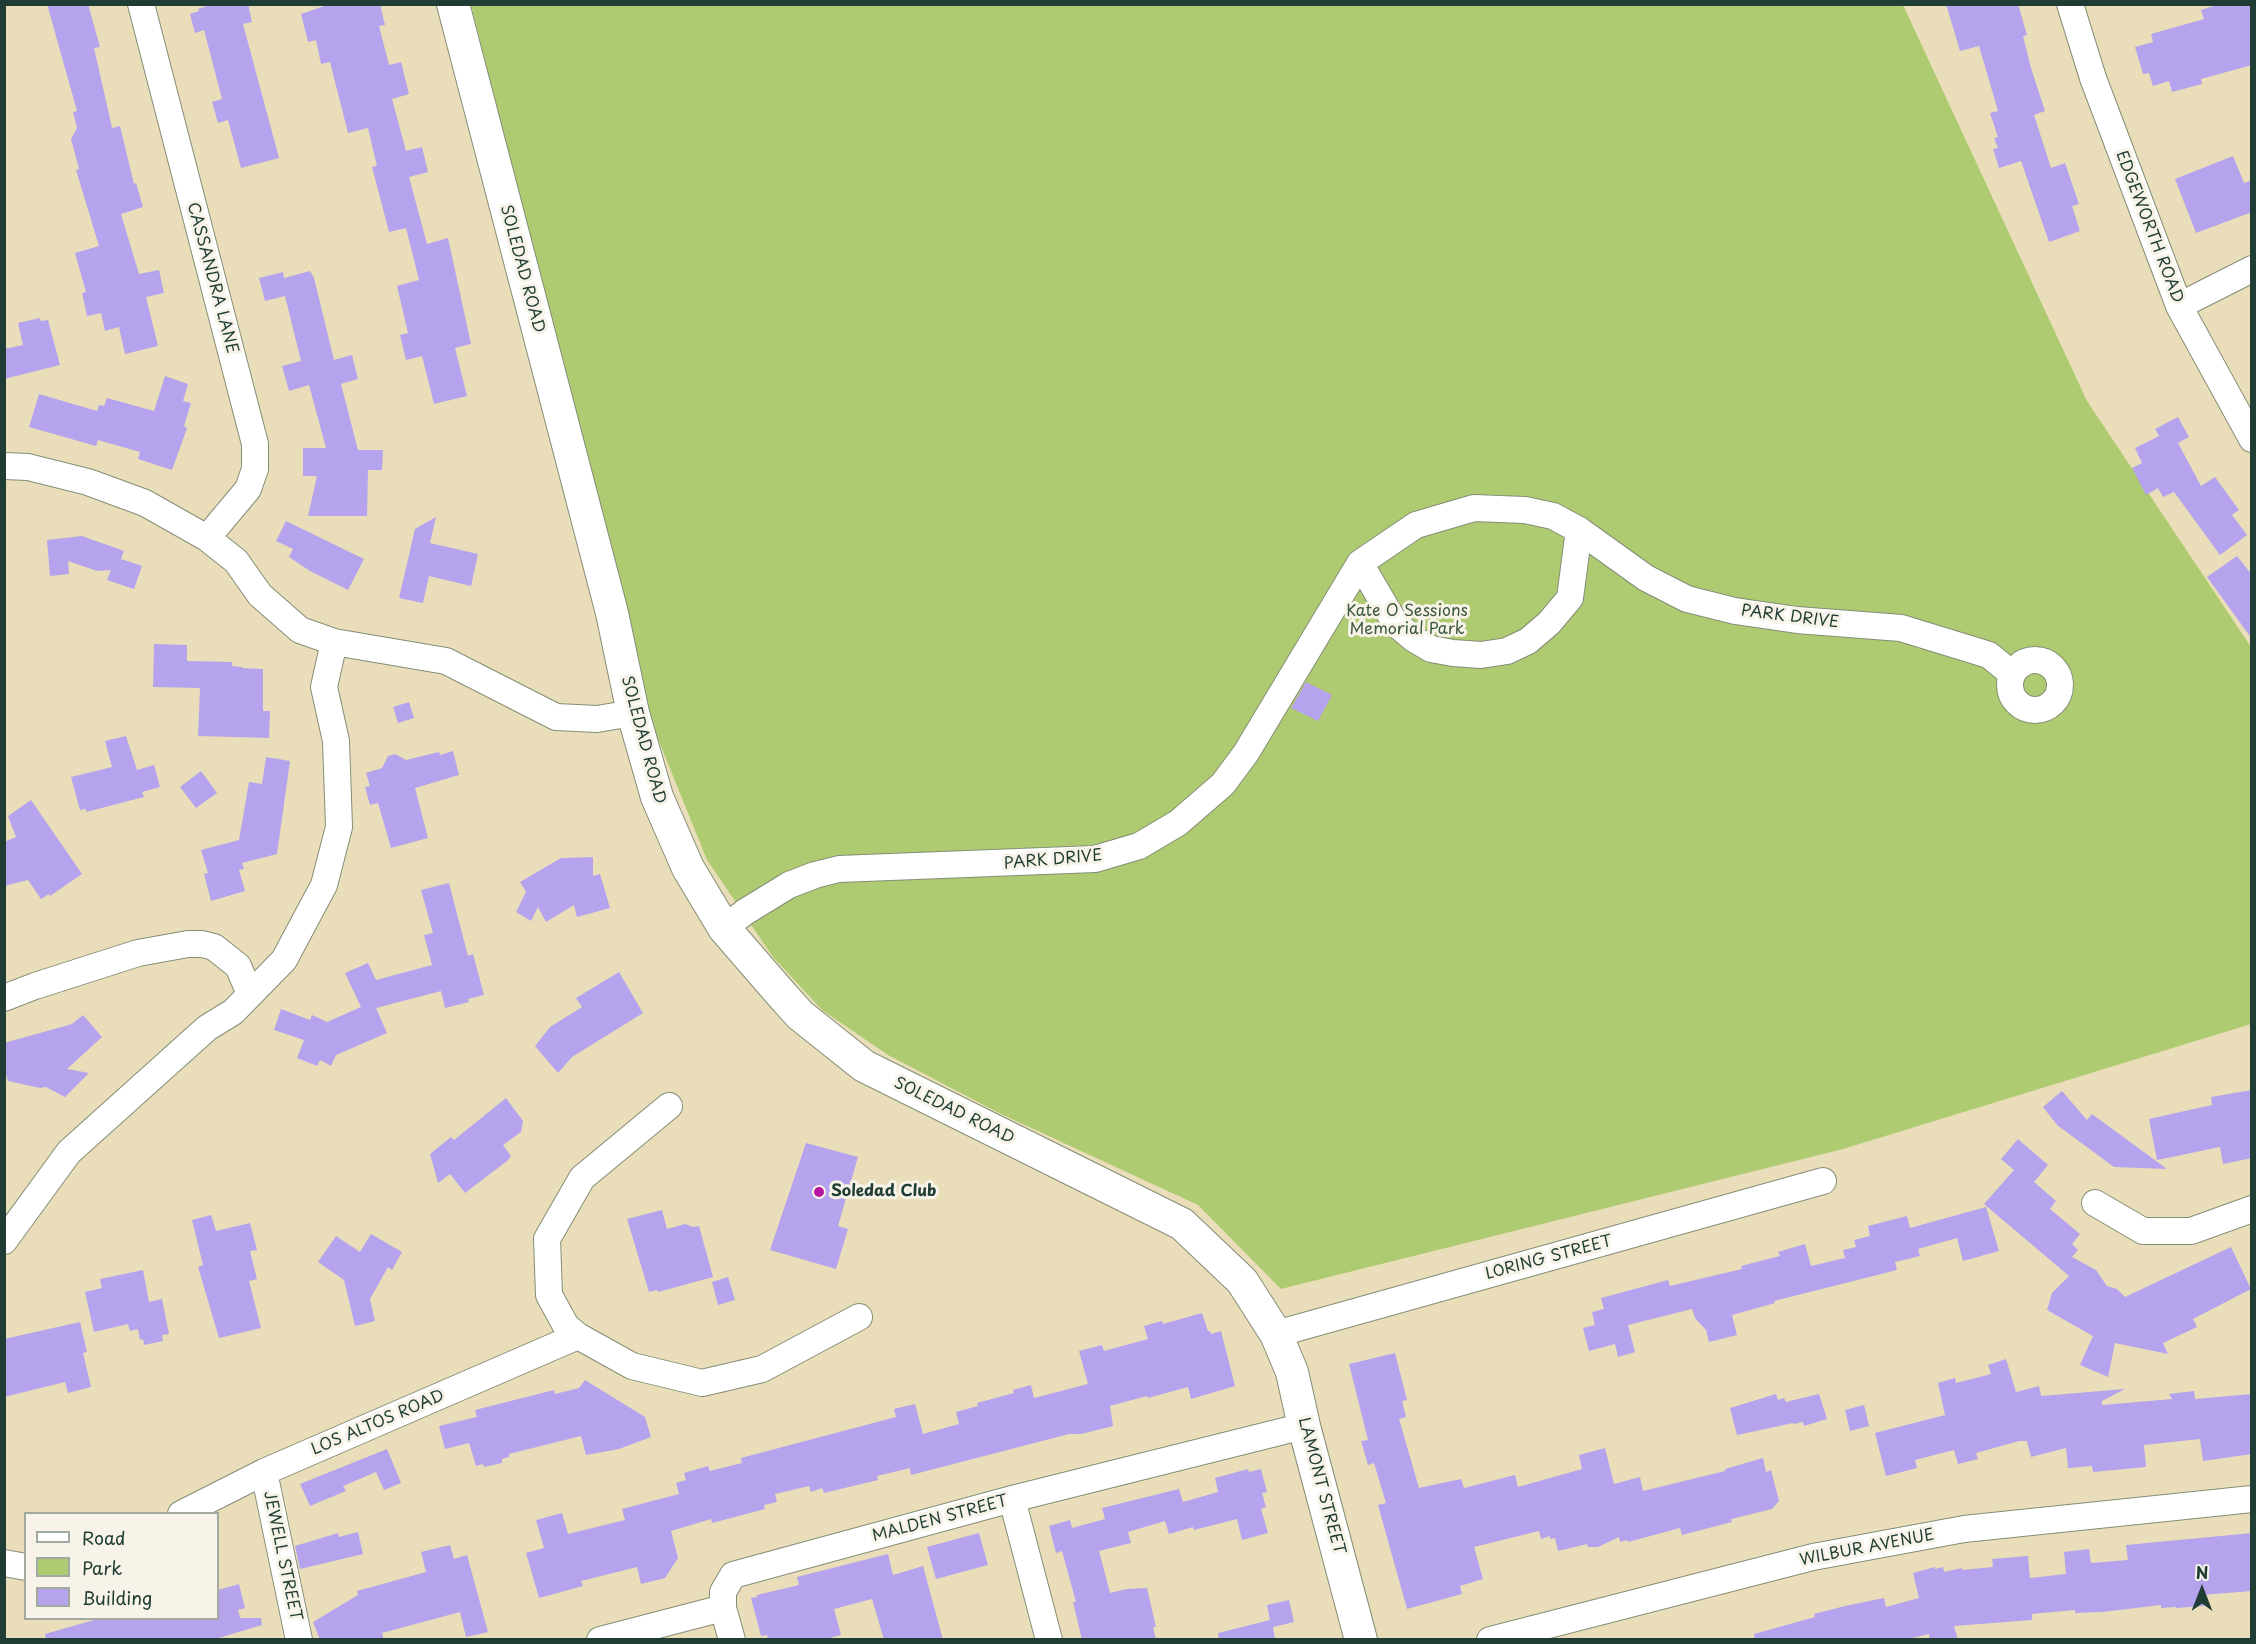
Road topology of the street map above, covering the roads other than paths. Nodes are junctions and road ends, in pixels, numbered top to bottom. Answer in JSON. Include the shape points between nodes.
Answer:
{"nodes":[{"id":1,"x":141,"y":4,"type":"edge"},
{"id":2,"x":453,"y":4,"type":"edge"},
{"id":3,"x":2070,"y":4,"type":"edge"},
{"id":4,"x":2252,"y":269,"type":"edge"},
{"id":5,"x":2179,"y":306,"type":"junction"},
{"id":6,"x":2252,"y":439,"type":"edge"},
{"id":7,"x":4,"y":466,"type":"edge"},
{"id":8,"x":1579,"y":530,"type":"junction"},
{"id":9,"x":207,"y":538,"type":"junction"},
{"id":10,"x":1360,"y":563,"type":"junction"},
{"id":11,"x":334,"y":642,"type":"junction"},
{"id":12,"x":2012,"y":674,"type":"dead end"},
{"id":13,"x":633,"y":713,"type":"junction"},
{"id":14,"x":724,"y":928,"type":"junction"},
{"id":15,"x":250,"y":994,"type":"junction"},
{"id":16,"x":4,"y":998,"type":"edge"},
{"id":17,"x":669,"y":1106,"type":"dead end"},
{"id":18,"x":1823,"y":1181,"type":"dead end"},
{"id":19,"x":2096,"y":1203,"type":"dead end"},
{"id":20,"x":2252,"y":1209,"type":"edge"},
{"id":21,"x":4,"y":1241,"type":"edge"},
{"id":22,"x":859,"y":1317,"type":"dead end"},
{"id":23,"x":1276,"y":1334,"type":"junction"},
{"id":24,"x":578,"y":1336,"type":"junction"},
{"id":25,"x":1304,"y":1425,"type":"junction"},
{"id":26,"x":264,"y":1472,"type":"junction"},
{"id":27,"x":1012,"y":1499,"type":"junction"},
{"id":28,"x":2252,"y":1499,"type":"edge"},
{"id":29,"x":185,"y":1512,"type":"edge"},
{"id":30,"x":4,"y":1563,"type":"edge"},
{"id":31,"x":24,"y":1567,"type":"edge"},
{"id":32,"x":723,"y":1608,"type":"junction"},
{"id":33,"x":300,"y":1640,"type":"edge"},
{"id":34,"x":600,"y":1640,"type":"edge"},
{"id":35,"x":732,"y":1640,"type":"edge"},
{"id":36,"x":1049,"y":1640,"type":"edge"},
{"id":37,"x":1361,"y":1640,"type":"edge"},
{"id":38,"x":1490,"y":1640,"type":"edge"}],
"edges":[{"from":1,"to":9,"type":"street","name":"CASSANDRA LANE","via":[[255,444],[255,469],[248,489]]},
{"from":2,"to":13,"type":"street","name":"SOLEDAD ROAD","via":[[612,613]]},
{"from":3,"to":5,"type":"street","name":"EDGEWORTH ROAD","via":[[2093,78]]},
{"from":4,"to":5,"type":"street"},
{"from":5,"to":6,"type":"street","name":"EDGEWORTH ROAD"},
{"from":7,"to":9,"type":"street","via":[[28,467],[88,482],[145,503]]},
{"from":8,"to":10,"type":"street","name":"PARK DRIVE","via":[[1553,516],[1525,510],[1474,508],[1416,525]]},
{"from":8,"to":10,"type":"street","via":[[1570,598],[1549,623],[1507,651],[1480,655],[1431,650],[1395,623]]},
{"from":8,"to":12,"type":"street","name":"PARK DRIVE","via":[[1646,578],[1687,599],[1797,620],[1901,628],[1989,655]]},
{"from":9,"to":11,"type":"street","via":[[236,561],[260,595],[300,630]]},
{"from":10,"to":14,"type":"street","name":"PARK DRIVE","via":[[1246,753],[1223,784],[1178,823],[1139,846],[1095,859],[839,869],[789,885]]},
{"from":11,"to":13,"type":"street","via":[[446,661],[556,717],[597,719]]},
{"from":11,"to":15,"type":"street","via":[[324,687],[336,741],[339,827],[324,885],[284,960]]},
{"from":13,"to":14,"type":"street","name":"SOLEDAD ROAD","via":[[657,797],[688,868]]},
{"from":14,"to":23,"type":"street","name":"SOLEDAD ROAD","via":[[800,1015],[864,1066],[1182,1224],[1242,1281]]},
{"from":15,"to":16,"type":"street","via":[[238,966],[214,947],[188,944],[138,953]]},
{"from":15,"to":21,"type":"street","via":[[69,1152]]},
{"from":17,"to":24,"type":"street","via":[[582,1178],[547,1239],[549,1295],[566,1326]]},
{"from":18,"to":23,"type":"street","name":"LORING STREET"},
{"from":19,"to":20,"type":"street","via":[[2143,1232],[2191,1232]]},
{"from":22,"to":24,"type":"street","via":[[762,1369],[702,1383],[633,1366]]},
{"from":23,"to":25,"type":"street","name":"LAMONT STREET","via":[[1292,1372]]},
{"from":24,"to":26,"type":"street","name":"LOS ALTOS ROAD"},
{"from":25,"to":27,"type":"street","name":"MALDEN STREET"},
{"from":25,"to":37,"type":"street","name":"LAMONT STREET"},
{"from":26,"to":29,"type":"street","name":"LOS ALTOS ROAD"},
{"from":26,"to":33,"type":"street","name":"JEWELL STREET"},
{"from":27,"to":32,"type":"street","name":"MALDEN STREET","via":[[733,1575],[723,1592]]},
{"from":27,"to":36,"type":"street"},
{"from":28,"to":38,"type":"street","name":"WILBUR AVENUE","via":[[1964,1529],[1813,1557]]},
{"from":30,"to":31,"type":"street"},
{"from":32,"to":34,"type":"street"},
{"from":32,"to":35,"type":"street"}]}
